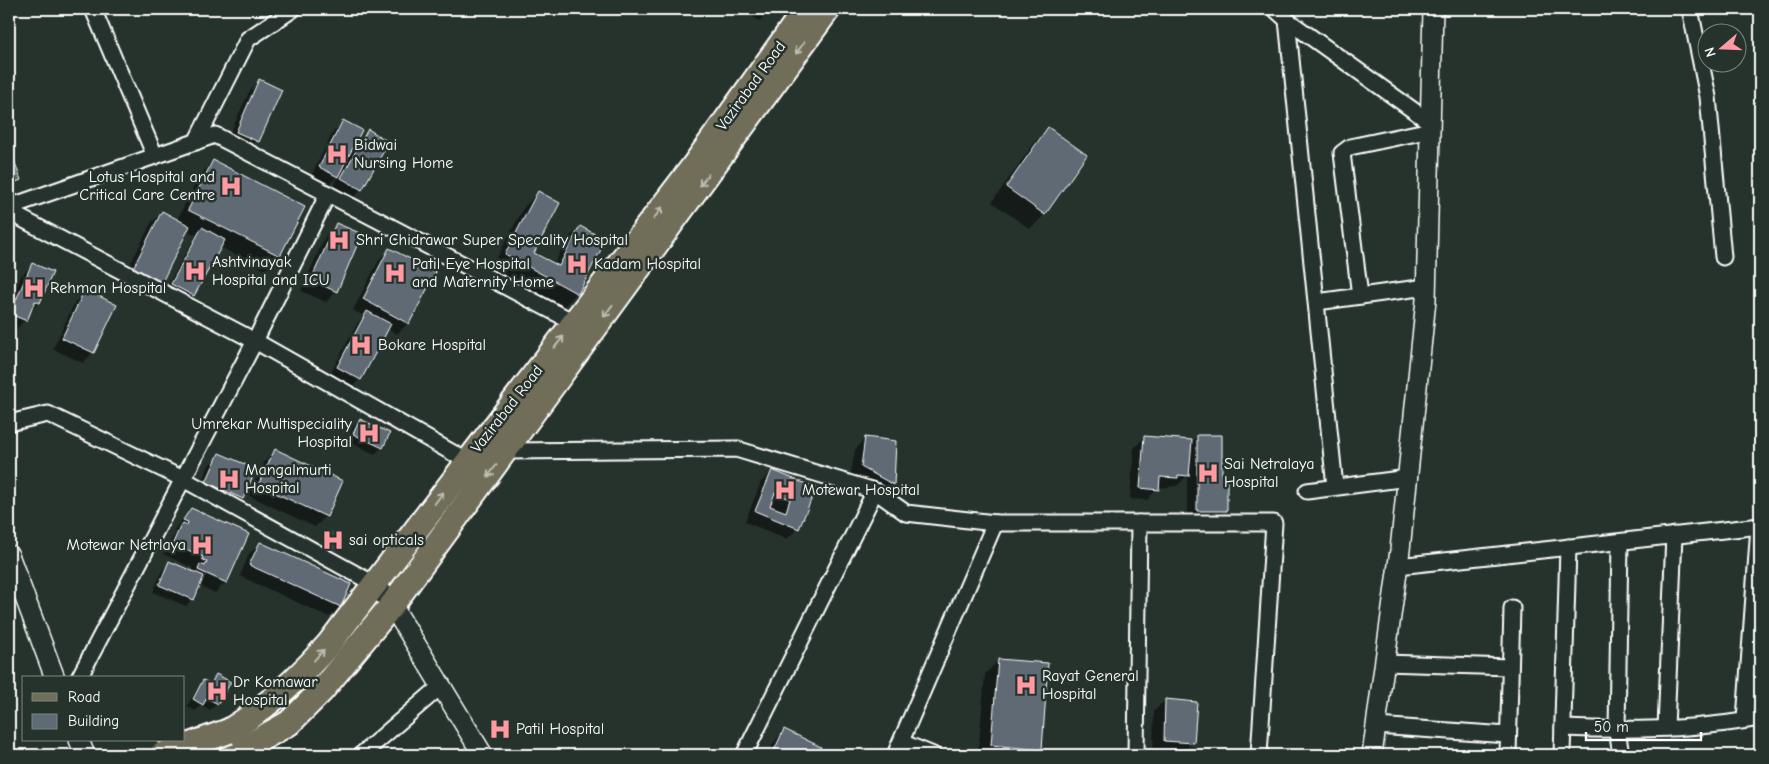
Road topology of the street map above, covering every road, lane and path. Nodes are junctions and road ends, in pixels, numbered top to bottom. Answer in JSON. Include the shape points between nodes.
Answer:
{"nodes":[{"id":1,"x":93,"y":9,"type":"edge"},
{"id":2,"x":293,"y":9,"type":"edge"},
{"id":3,"x":806,"y":9,"type":"edge"},
{"id":4,"x":828,"y":9,"type":"edge"},
{"id":5,"x":1275,"y":9,"type":"edge"},
{"id":6,"x":1433,"y":9,"type":"edge"},
{"id":7,"x":1690,"y":9,"type":"edge"},
{"id":8,"x":1286,"y":20,"type":"junction"},
{"id":9,"x":1431,"y":126,"type":"junction"},
{"id":10,"x":196,"y":142,"type":"junction"},
{"id":11,"x":155,"y":156,"type":"junction"},
{"id":12,"x":328,"y":194,"type":"junction"},
{"id":13,"x":9,"y":207,"type":"edge"},
{"id":14,"x":9,"y":212,"type":"edge"},
{"id":15,"x":1723,"y":257,"type":"dead end"},
{"id":16,"x":1426,"y":287,"type":"junction"},
{"id":17,"x":1360,"y":296,"type":"junction"},
{"id":18,"x":1317,"y":302,"type":"junction"},
{"id":19,"x":583,"y":328,"type":"junction"},
{"id":20,"x":255,"y":342,"type":"junction"},
{"id":21,"x":9,"y":423,"type":"edge"},
{"id":22,"x":507,"y":451,"type":"junction"},
{"id":23,"x":467,"y":461,"type":"junction"},
{"id":24,"x":1408,"y":478,"type":"junction"},
{"id":25,"x":183,"y":479,"type":"junction"},
{"id":26,"x":1335,"y":487,"type":"junction"},
{"id":27,"x":874,"y":491,"type":"junction"},
{"id":28,"x":1307,"y":491,"type":"dead end"},
{"id":29,"x":424,"y":518,"type":"junction"},
{"id":30,"x":995,"y":523,"type":"junction"},
{"id":31,"x":1139,"y":523,"type":"junction"},
{"id":32,"x":1760,"y":526,"type":"edge"},
{"id":33,"x":445,"y":534,"type":"junction"},
{"id":34,"x":1674,"y":535,"type":"junction"},
{"id":35,"x":1620,"y":542,"type":"junction"},
{"id":36,"x":1568,"y":547,"type":"junction"},
{"id":37,"x":9,"y":555,"type":"edge"},
{"id":38,"x":1398,"y":566,"type":"junction"},
{"id":39,"x":376,"y":586,"type":"junction"},
{"id":40,"x":392,"y":605,"type":"junction"},
{"id":41,"x":1512,"y":608,"type":"dead end"},
{"id":42,"x":1385,"y":663,"type":"junction"},
{"id":43,"x":1510,"y":667,"type":"junction"},
{"id":44,"x":54,"y":676,"type":"edge"},
{"id":45,"x":80,"y":676,"type":"edge"},
{"id":46,"x":442,"y":686,"type":"junction"},
{"id":47,"x":1760,"y":718,"type":"edge"},
{"id":48,"x":1745,"y":720,"type":"junction"},
{"id":49,"x":1376,"y":726,"type":"junction"},
{"id":50,"x":1563,"y":728,"type":"junction"},
{"id":51,"x":1666,"y":728,"type":"junction"},
{"id":52,"x":1617,"y":730,"type":"junction"},
{"id":53,"x":1508,"y":735,"type":"junction"},
{"id":54,"x":80,"y":742,"type":"edge"},
{"id":55,"x":163,"y":742,"type":"edge"},
{"id":56,"x":233,"y":746,"type":"edge"},
{"id":57,"x":898,"y":749,"type":"edge"},
{"id":58,"x":84,"y":755,"type":"edge"},
{"id":59,"x":162,"y":755,"type":"edge"},
{"id":60,"x":166,"y":755,"type":"edge"},
{"id":61,"x":361,"y":755,"type":"edge"},
{"id":62,"x":483,"y":755,"type":"edge"},
{"id":63,"x":744,"y":755,"type":"edge"},
{"id":64,"x":933,"y":755,"type":"edge"},
{"id":65,"x":1136,"y":755,"type":"edge"},
{"id":66,"x":1258,"y":755,"type":"edge"},
{"id":67,"x":1372,"y":755,"type":"edge"},
{"id":68,"x":1508,"y":755,"type":"edge"},
{"id":69,"x":1562,"y":755,"type":"edge"},
{"id":70,"x":1620,"y":755,"type":"edge"}],
"edges":[{"from":1,"to":11,"type":"street"},
{"from":2,"to":10,"type":"street","via":[[248,39]]},
{"from":19,"to":3,"type":"main road","name":"Vazirabad Road","one_way":true},
{"from":4,"to":19,"type":"main road","name":"Vazirabad Road","one_way":true},
{"from":5,"to":8,"type":"street"},
{"from":6,"to":9,"type":"street"},
{"from":7,"to":15,"type":"street","via":[[1708,97]]},
{"from":8,"to":9,"type":"street"},
{"from":8,"to":18,"type":"street"},
{"from":9,"to":16,"type":"street"},
{"from":9,"to":17,"type":"street","via":[[1350,147],[1342,153]]},
{"from":10,"to":11,"type":"street"},
{"from":10,"to":12,"type":"street","via":[[215,135]]},
{"from":11,"to":13,"type":"street"},
{"from":12,"to":19,"type":"street"},
{"from":12,"to":20,"type":"street"},
{"from":14,"to":20,"type":"street"},
{"from":16,"to":17,"type":"street"},
{"from":16,"to":24,"type":"street"},
{"from":17,"to":18,"type":"street"},
{"from":18,"to":26,"type":"street"},
{"from":19,"to":22,"type":"main road","name":"Vazirabad Road"},
{"from":23,"to":19,"type":"main road","name":"Vazirabad Road","one_way":true},
{"from":20,"to":23,"type":"street"},
{"from":20,"to":25,"type":"street"},
{"from":21,"to":25,"type":"street","via":[[48,414]]},
{"from":22,"to":27,"type":"street","via":[[736,448]]},
{"from":22,"to":33,"type":"main road","name":"Vazirabad Road","one_way":true},
{"from":29,"to":23,"type":"main road","name":"Vazirabad Road","one_way":true},
{"from":24,"to":26,"type":"street"},
{"from":24,"to":38,"type":"street"},
{"from":25,"to":39,"type":"street"},
{"from":25,"to":45,"type":"street"},
{"from":26,"to":28,"type":"street"},
{"from":27,"to":30,"type":"street","via":[[906,513]]},
{"from":27,"to":63,"type":"street"},
{"from":29,"to":33,"type":"main road"},
{"from":29,"to":39,"type":"main road","name":"Vazirabad Road"},
{"from":30,"to":31,"type":"street"},
{"from":30,"to":57,"type":"street"},
{"from":31,"to":65,"type":"street"},
{"from":31,"to":66,"type":"street","via":[[1274,523]]},
{"from":32,"to":34,"type":"street"},
{"from":32,"to":48,"type":"street"},
{"from":33,"to":40,"type":"main road","name":"Vazirabad Road"},
{"from":34,"to":35,"type":"street"},
{"from":34,"to":51,"type":"street"},
{"from":35,"to":36,"type":"street"},
{"from":35,"to":52,"type":"street"},
{"from":36,"to":38,"type":"street"},
{"from":36,"to":50,"type":"street"},
{"from":37,"to":44,"type":"street"},
{"from":38,"to":42,"type":"street"},
{"from":39,"to":40,"type":"street"},
{"from":56,"to":39,"type":"main road","name":"Vazirabad Road","one_way":true,"via":[[257,714],[329,644]]},
{"from":40,"to":46,"type":"street"},
{"from":40,"to":56,"type":"main road","name":"Vazirabad Road","via":[[321,691],[288,722]]},
{"from":41,"to":43,"type":"street"},
{"from":42,"to":43,"type":"street"},
{"from":42,"to":49,"type":"street"},
{"from":43,"to":53,"type":"street"},
{"from":46,"to":61,"type":"street"},
{"from":46,"to":62,"type":"street"},
{"from":47,"to":48,"type":"street"},
{"from":48,"to":51,"type":"street"},
{"from":49,"to":53,"type":"street"},
{"from":49,"to":67,"type":"street"},
{"from":50,"to":52,"type":"street"},
{"from":50,"to":69,"type":"street"},
{"from":51,"to":52,"type":"street"},
{"from":52,"to":70,"type":"street"},
{"from":53,"to":68,"type":"street"},
{"from":54,"to":58,"type":"street"},
{"from":55,"to":60,"type":"street"},
{"from":56,"to":59,"type":"main road","name":"Vazirabad Road","bridge":true},
{"from":57,"to":64,"type":"street"}]}
